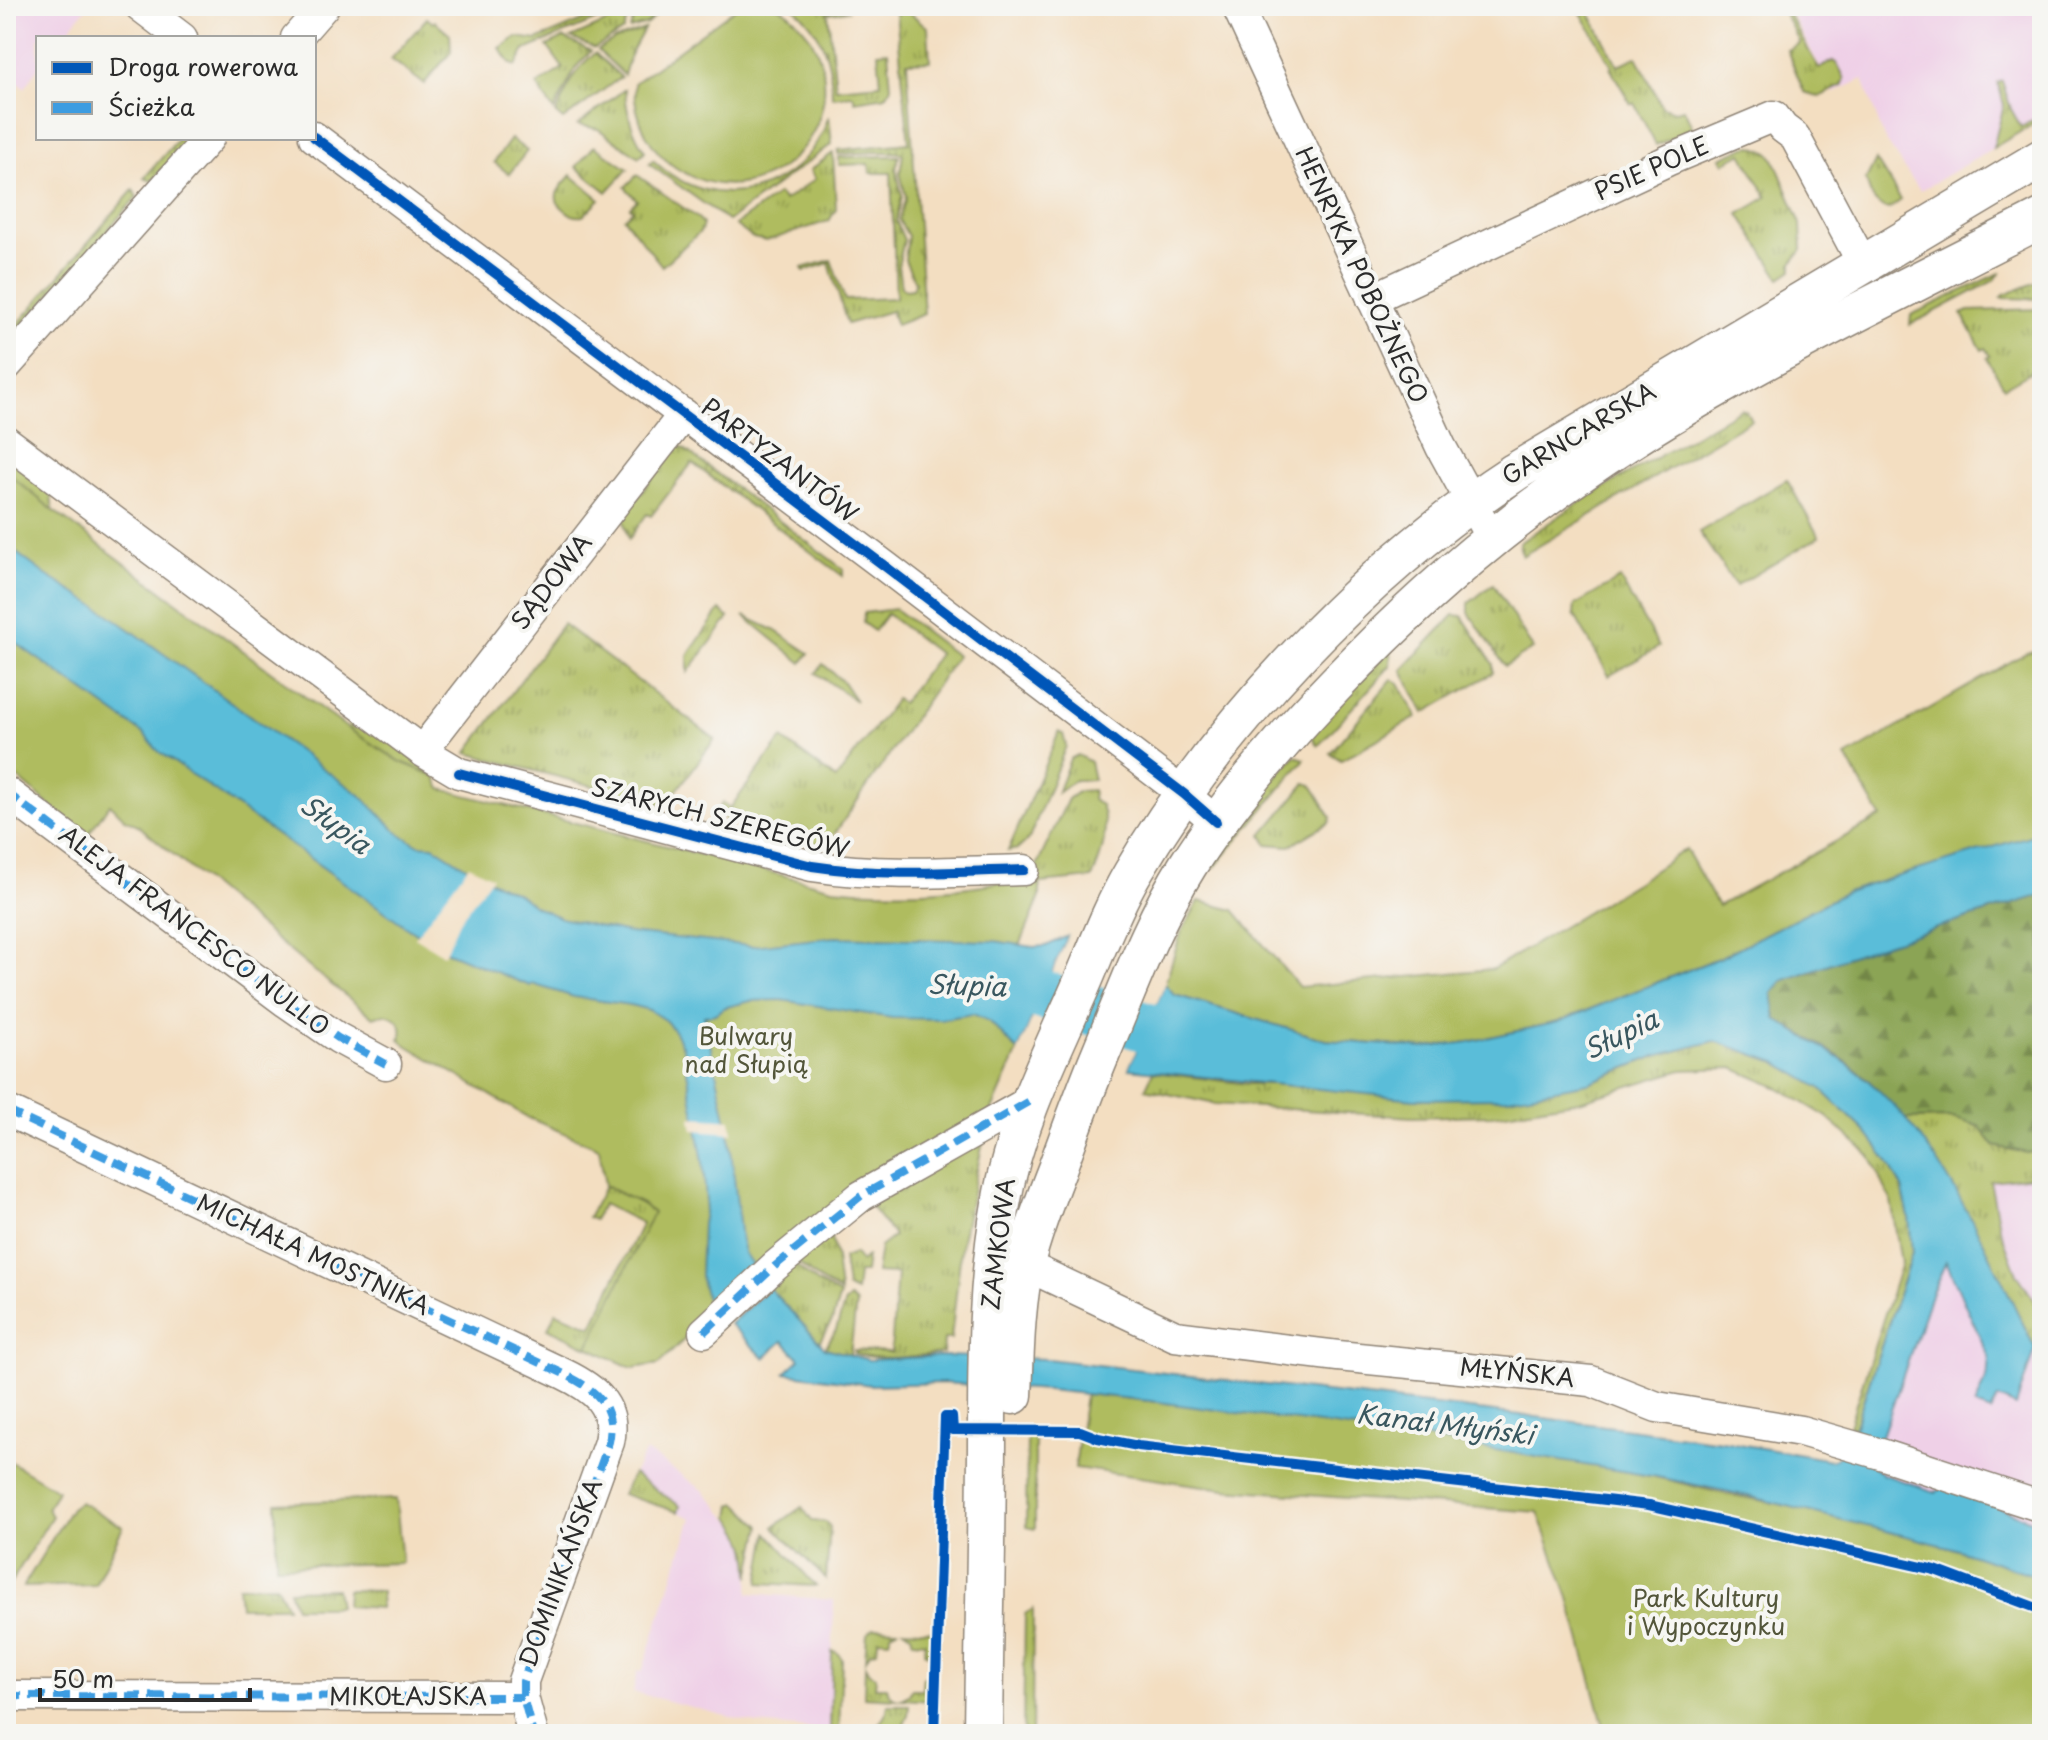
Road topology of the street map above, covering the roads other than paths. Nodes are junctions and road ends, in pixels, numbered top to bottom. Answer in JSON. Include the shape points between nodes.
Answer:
{"nodes":[{"id":1,"x":140,"y":6,"type":"edge"},
{"id":2,"x":324,"y":6,"type":"edge"},
{"id":3,"x":1237,"y":6,"type":"edge"},
{"id":4,"x":179,"y":36,"type":"edge"},
{"id":5,"x":298,"y":36,"type":"edge"},
{"id":6,"x":316,"y":138,"type":"edge"},
{"id":7,"x":207,"y":140,"type":"edge"},
{"id":8,"x":2042,"y":158,"type":"edge"},
{"id":9,"x":2042,"y":218,"type":"edge"},
{"id":10,"x":2002,"y":238,"type":"junction"},
{"id":11,"x":2042,"y":244,"type":"edge"},
{"id":12,"x":1863,"y":264,"type":"junction"},
{"id":13,"x":1372,"y":299,"type":"junction"},
{"id":14,"x":6,"y":366,"type":"edge"},
{"id":15,"x":684,"y":414,"type":"junction"},
{"id":16,"x":6,"y":441,"type":"edge"},
{"id":17,"x":1469,"y":502,"type":"junction"},
{"id":18,"x":1492,"y":540,"type":"junction"},
{"id":19,"x":422,"y":751,"type":"junction"},
{"id":20,"x":6,"y":792,"type":"edge"},
{"id":21,"x":1184,"y":794,"type":"junction"},
{"id":22,"x":1216,"y":822,"type":"junction"},
{"id":23,"x":1024,"y":870,"type":"dead end"},
{"id":24,"x":386,"y":1064,"type":"dead end"},
{"id":25,"x":1036,"y":1086,"type":"junction"},
{"id":26,"x":6,"y":1110,"type":"edge"},
{"id":27,"x":1009,"y":1257,"type":"junction"},
{"id":28,"x":704,"y":1332,"type":"dead end"},
{"id":29,"x":609,"y":1413,"type":"joint"},
{"id":30,"x":2042,"y":1507,"type":"edge"},
{"id":31,"x":6,"y":1696,"type":"edge"},
{"id":32,"x":523,"y":1697,"type":"junction"},
{"id":33,"x":533,"y":1734,"type":"edge"},
{"id":34,"x":983,"y":1734,"type":"edge"},
{"id":35,"x":1008,"y":1734,"type":"edge"}],
"edges":[{"from":1,"to":4,"type":"street"},
{"from":2,"to":5,"type":"street"},
{"from":3,"to":13,"type":"street","name":"HENRYKA POBOŻNEGO"},
{"from":6,"to":15,"type":"street","name":"PARTYZANTÓW"},
{"from":7,"to":14,"type":"street"},
{"from":8,"to":12,"type":"main road","name":"GARNCARSKA"},
{"from":9,"to":10,"type":"main road","name":"GARNCARSKA"},
{"from":10,"to":11,"type":"main road"},
{"from":10,"to":18,"type":"main road","name":"GARNCARSKA","via":[[1822,329],[1649,429]]},
{"from":12,"to":13,"type":"street","name":"PSIE POLE","via":[[1795,137],[1774,116]]},
{"from":12,"to":17,"type":"main road","name":"GARNCARSKA"},
{"from":13,"to":17,"type":"street","name":"HENRYKA POBOŻNEGO"},
{"from":15,"to":19,"type":"street","name":"SĄDOWA"},
{"from":15,"to":21,"type":"street","name":"PARTYZANTÓW"},
{"from":16,"to":19,"type":"street","name":"SZARYCH SZEREGÓW"},
{"from":17,"to":18,"type":"street","name":"HENRYKA POBOŻNEGO"},
{"from":17,"to":21,"type":"main road","name":"GARNCARSKA","via":[[1359,595],[1305,650]]},
{"from":18,"to":22,"type":"main road","name":"GARNCARSKA","via":[[1368,650]]},
{"from":19,"to":23,"type":"street","name":"SZARYCH SZEREGÓW","via":[[459,773],[812,866],[857,873]]},
{"from":20,"to":24,"type":"street","name":"ALEJA FRANCESCO NULLO","via":[[286,1002]]},
{"from":21,"to":22,"type":"street","name":"PARTYZANTÓW"},
{"from":21,"to":25,"type":"main road","name":"ZAMKOWA","via":[[1131,876]]},
{"from":22,"to":27,"type":"main road","name":"ZAMKOWA","via":[[1155,924],[1040,1215]]},
{"from":25,"to":27,"type":"main road","name":"ZAMKOWA","via":[[1001,1199]]},
{"from":25,"to":28,"type":"street","via":[[861,1196]]},
{"from":26,"to":29,"type":"street","name":"MICHAŁA MOSTNIKA","via":[[582,1383],[603,1400]]},
{"from":27,"to":30,"type":"street","name":"MŁYŃSKA","via":[[1175,1336],[1591,1381],[1657,1407],[1792,1429],[1847,1444]]},
{"from":27,"to":34,"type":"main road","name":"ZAMKOWA","via":[[989,1327]]},
{"from":27,"to":35,"type":"main road","name":"ZAMKOWA","via":[[1017,1317]]},
{"from":29,"to":32,"type":"street","name":"DOMINIKAŃSKA","via":[[609,1442],[524,1677]]},
{"from":31,"to":32,"type":"street","name":"MIKOŁAJSKA"},
{"from":32,"to":33,"type":"street","name":"DOMINIKAŃSKA"}]}
